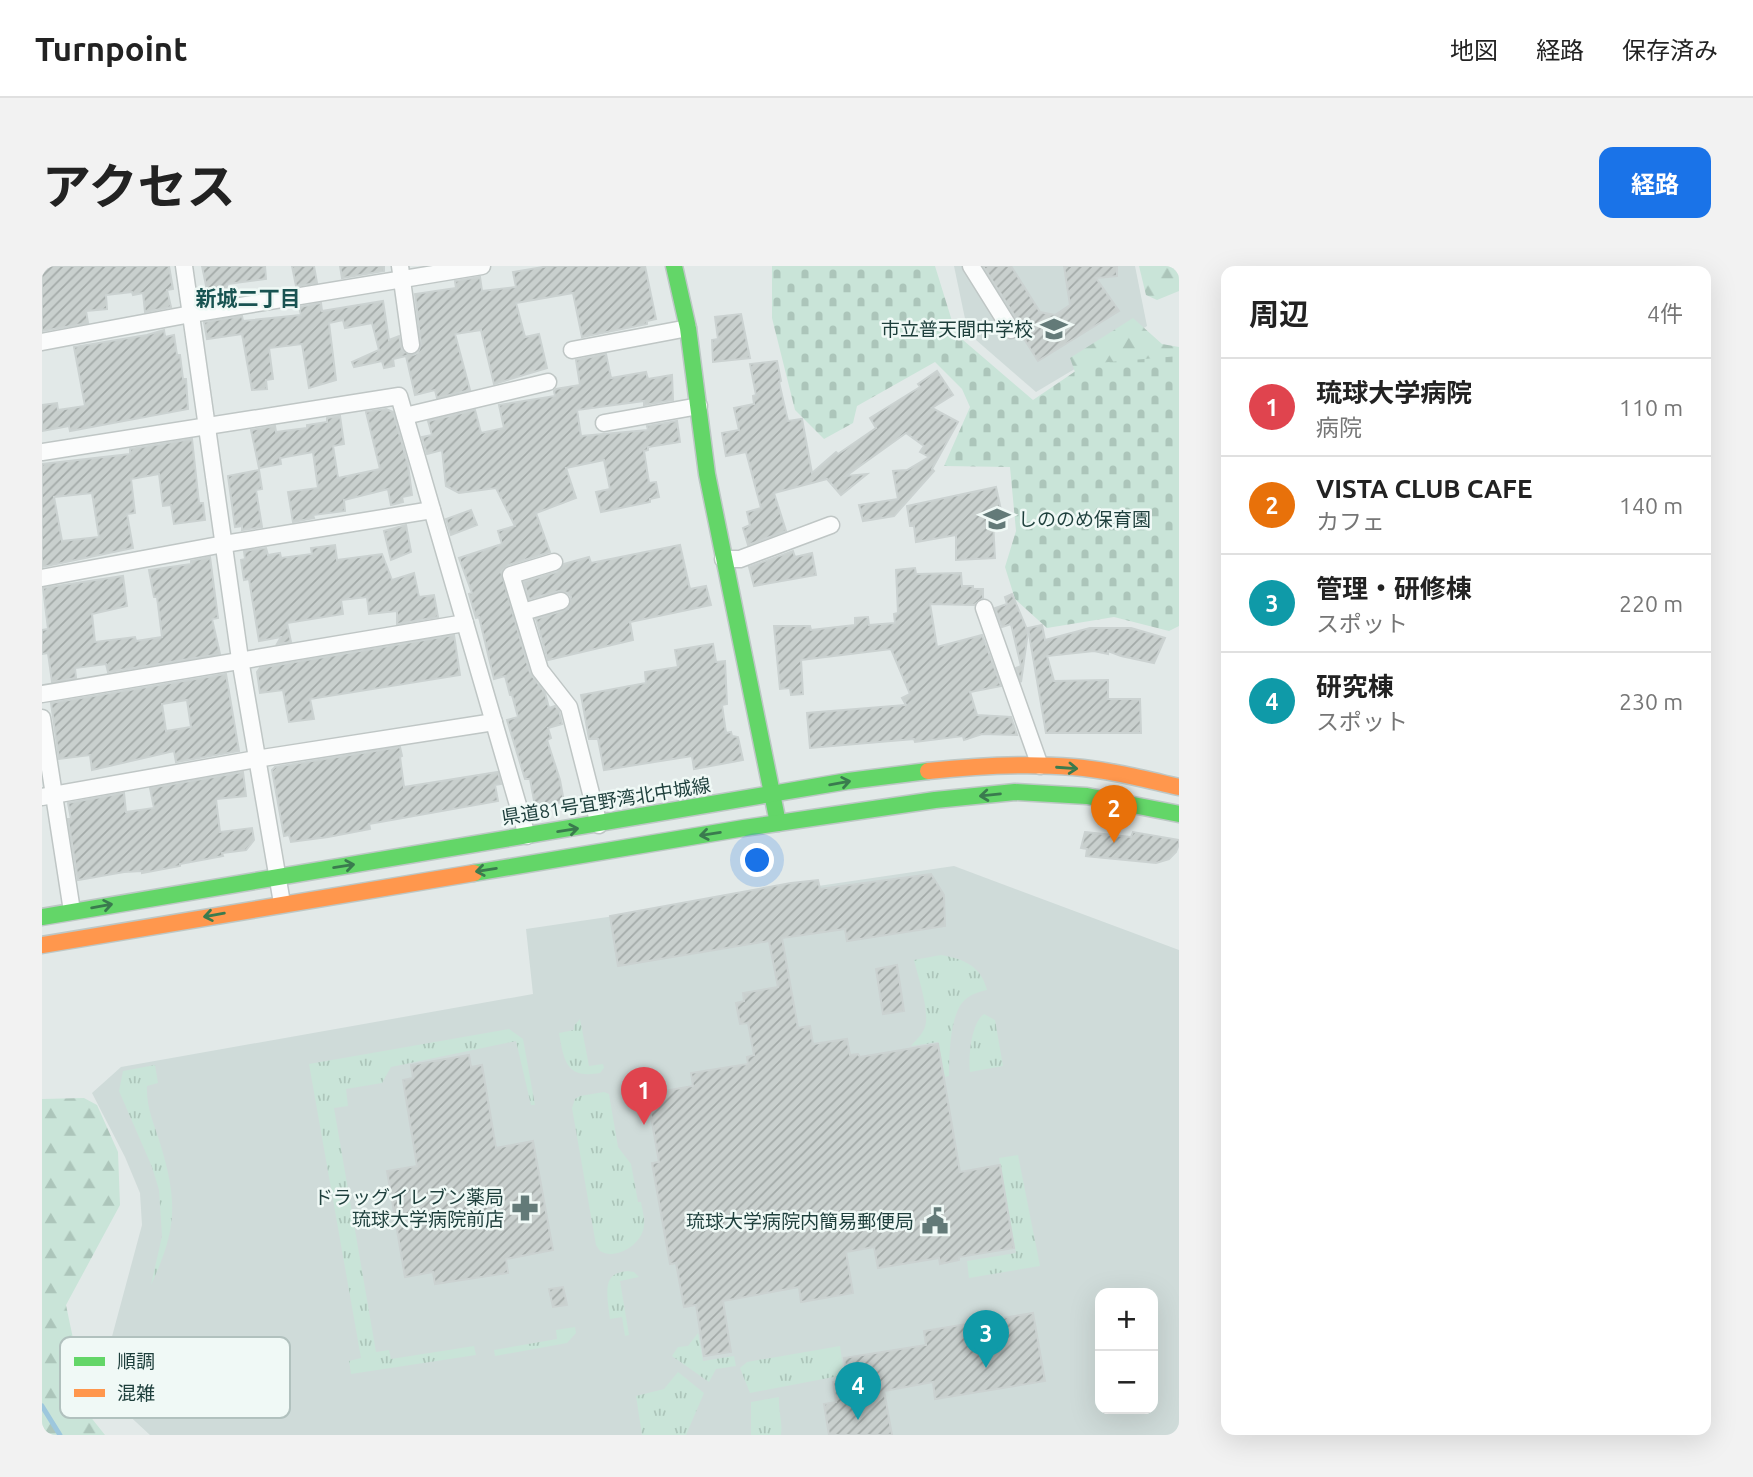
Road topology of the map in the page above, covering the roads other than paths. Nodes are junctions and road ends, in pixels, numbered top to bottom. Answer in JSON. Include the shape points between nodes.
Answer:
{"nodes":[{"id":1,"x":184,"y":266,"type":"edge"},
{"id":2,"x":482,"y":266,"type":"edge"},
{"id":3,"x":674,"y":266,"type":"edge"},
{"id":4,"x":971,"y":266,"type":"edge"},
{"id":5,"x":401,"y":272,"type":"edge"},
{"id":6,"x":191,"y":314,"type":"junction"},
{"id":7,"x":688,"y":328,"type":"junction"},
{"id":8,"x":1011,"y":330,"type":"dead end"},
{"id":9,"x":42,"y":342,"type":"edge"},
{"id":10,"x":411,"y":345,"type":"dead end"},
{"id":11,"x":572,"y":350,"type":"dead end"},
{"id":12,"x":548,"y":382,"type":"dead end"},
{"id":13,"x":699,"y":406,"type":"junction"},
{"id":14,"x":405,"y":416,"type":"junction"},
{"id":15,"x":604,"y":423,"type":"dead end"},
{"id":16,"x":208,"y":424,"type":"junction"},
{"id":17,"x":42,"y":452,"type":"edge"},
{"id":18,"x":432,"y":510,"type":"junction"},
{"id":19,"x":831,"y":525,"type":"dead end"},
{"id":20,"x":224,"y":544,"type":"junction"},
{"id":21,"x":723,"y":559,"type":"junction"},
{"id":22,"x":554,"y":562,"type":"dead end"},
{"id":23,"x":42,"y":578,"type":"edge"},
{"id":24,"x":561,"y":601,"type":"dead end"},
{"id":25,"x":984,"y":608,"type":"dead end"},
{"id":26,"x":523,"y":612,"type":"junction"},
{"id":27,"x":465,"y":623,"type":"junction"},
{"id":28,"x":240,"y":659,"type":"junction"},
{"id":29,"x":42,"y":694,"type":"edge"},
{"id":30,"x":42,"y":718,"type":"edge"},
{"id":31,"x":494,"y":722,"type":"junction"},
{"id":32,"x":256,"y":759,"type":"junction"},
{"id":33,"x":1040,"y":766,"type":"junction"},
{"id":34,"x":1179,"y":787,"type":"edge"},
{"id":35,"x":773,"y":795,"type":"junction"},
{"id":36,"x":48,"y":796,"type":"edge"},
{"id":37,"x":1179,"y":814,"type":"edge"},
{"id":38,"x":778,"y":823,"type":"junction"},
{"id":39,"x":598,"y":825,"type":"junction"},
{"id":40,"x":527,"y":836,"type":"junction"},
{"id":41,"x":276,"y":877,"type":"junction"},
{"id":42,"x":282,"y":904,"type":"junction"},
{"id":43,"x":72,"y":911,"type":"junction"},
{"id":44,"x":42,"y":916,"type":"edge"},
{"id":45,"x":42,"y":945,"type":"edge"}],
"edges":[{"from":1,"to":6,"type":"street"},
{"from":2,"to":5,"type":"street"},
{"from":3,"to":7,"type":"main road"},
{"from":4,"to":8,"type":"street"},
{"from":5,"to":6,"type":"street"},
{"from":5,"to":10,"type":"street"},
{"from":6,"to":9,"type":"street"},
{"from":6,"to":16,"type":"street"},
{"from":7,"to":11,"type":"street"},
{"from":7,"to":13,"type":"main road"},
{"from":12,"to":14,"type":"street"},
{"from":13,"to":15,"type":"street"},
{"from":13,"to":21,"type":"main road"},
{"from":14,"to":16,"type":"street","via":[[399,396]]},
{"from":14,"to":18,"type":"street"},
{"from":16,"to":17,"type":"street"},
{"from":16,"to":20,"type":"street"},
{"from":18,"to":20,"type":"street"},
{"from":18,"to":27,"type":"street"},
{"from":19,"to":21,"type":"street","via":[[740,559]]},
{"from":20,"to":23,"type":"street"},
{"from":20,"to":28,"type":"street"},
{"from":21,"to":35,"type":"main road"},
{"from":22,"to":26,"type":"street","via":[[511,575]]},
{"from":24,"to":26,"type":"street"},
{"from":25,"to":33,"type":"street"},
{"from":26,"to":39,"type":"street","via":[[540,670],[569,707]]},
{"from":27,"to":28,"type":"street"},
{"from":27,"to":31,"type":"street"},
{"from":28,"to":29,"type":"street"},
{"from":28,"to":32,"type":"street"},
{"from":30,"to":36,"type":"street"},
{"from":31,"to":32,"type":"street"},
{"from":31,"to":40,"type":"street"},
{"from":32,"to":36,"type":"street"},
{"from":32,"to":41,"type":"street"},
{"from":33,"to":34,"type":"main road","name":"県道81号宜野湾北中城線","one_way":true,"via":[[1104,771]]},
{"from":35,"to":33,"type":"main road","name":"県道81号宜野湾北中城線","one_way":true,"via":[[929,771]]},
{"from":35,"to":38,"type":"main road"},
{"from":35,"to":39,"type":"main road","name":"県道81号宜野湾北中城線"},
{"from":36,"to":43,"type":"street"},
{"from":37,"to":38,"type":"main road","one_way":true,"via":[[1087,796],[1015,792]]},
{"from":38,"to":42,"type":"main road","one_way":true},
{"from":40,"to":39,"type":"main road","name":"県道81号宜野湾北中城線","one_way":true},
{"from":41,"to":40,"type":"main road","name":"県道81号宜野湾北中城線","one_way":true},
{"from":41,"to":42,"type":"street"},
{"from":43,"to":41,"type":"main road","name":"県道81号宜野湾北中城線","one_way":true},
{"from":42,"to":45,"type":"main road","one_way":true},
{"from":43,"to":44,"type":"main road","name":"県道81号宜野湾北中城線"}]}
